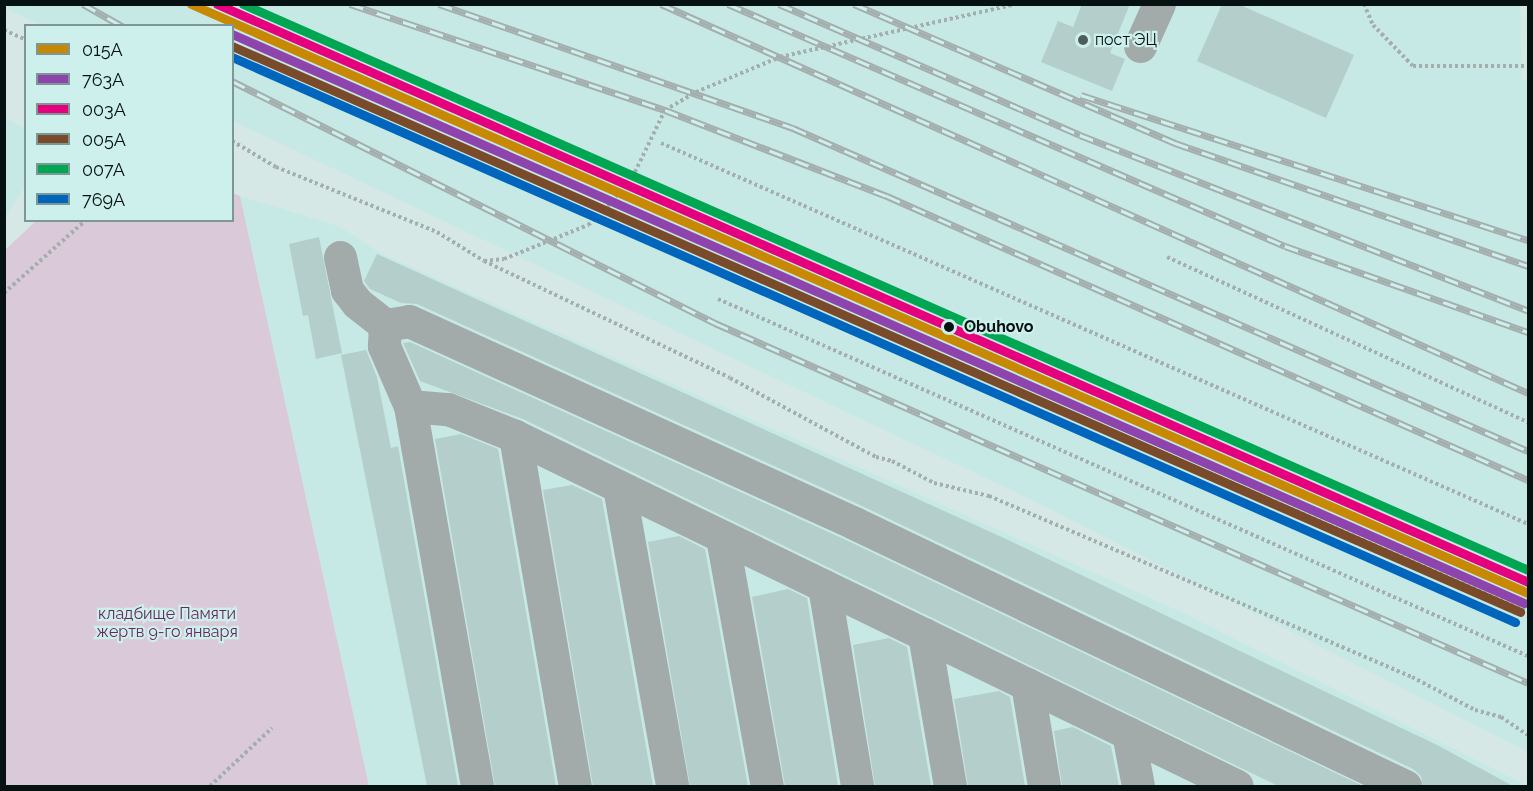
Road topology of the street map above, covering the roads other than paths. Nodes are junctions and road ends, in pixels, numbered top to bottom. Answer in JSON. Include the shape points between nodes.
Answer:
{"nodes":[{"id":1,"x":1159,"y":4,"type":"edge"},
{"id":2,"x":1140,"y":46,"type":"dead end"},
{"id":3,"x":340,"y":257,"type":"dead end"},
{"id":4,"x":385,"y":325,"type":"junction"},
{"id":5,"x":410,"y":406,"type":"junction"},
{"id":6,"x":515,"y":436,"type":"junction"},
{"id":7,"x":619,"y":487,"type":"junction"},
{"id":8,"x":722,"y":537,"type":"junction"},
{"id":9,"x":824,"y":586,"type":"junction"},
{"id":10,"x":924,"y":634,"type":"junction"},
{"id":11,"x":1027,"y":684,"type":"junction"},
{"id":12,"x":1128,"y":734,"type":"junction"},
{"id":13,"x":477,"y":786,"type":"edge"},
{"id":14,"x":575,"y":786,"type":"edge"},
{"id":15,"x":672,"y":786,"type":"edge"},
{"id":16,"x":767,"y":786,"type":"edge"},
{"id":17,"x":857,"y":786,"type":"edge"},
{"id":18,"x":950,"y":786,"type":"edge"},
{"id":19,"x":1044,"y":786,"type":"edge"},
{"id":20,"x":1137,"y":786,"type":"edge"},
{"id":21,"x":1233,"y":786,"type":"edge"},
{"id":22,"x":1405,"y":786,"type":"edge"}],
"edges":[{"from":1,"to":2,"type":"lane"},
{"from":3,"to":4,"type":"lane","via":[[347,290]]},
{"from":4,"to":5,"type":"lane","via":[[384,346]]},
{"from":4,"to":22,"type":"lane","via":[[409,321],[854,523]]},
{"from":5,"to":6,"type":"lane","via":[[448,410]]},
{"from":5,"to":13,"type":"lane"},
{"from":6,"to":7,"type":"lane"},
{"from":6,"to":14,"type":"lane"},
{"from":7,"to":8,"type":"lane"},
{"from":7,"to":15,"type":"lane"},
{"from":8,"to":9,"type":"lane"},
{"from":8,"to":16,"type":"lane"},
{"from":9,"to":10,"type":"lane"},
{"from":9,"to":17,"type":"lane"},
{"from":10,"to":11,"type":"lane"},
{"from":10,"to":18,"type":"lane"},
{"from":11,"to":12,"type":"lane"},
{"from":11,"to":19,"type":"lane"},
{"from":12,"to":20,"type":"lane"},
{"from":12,"to":21,"type":"lane"}]}
